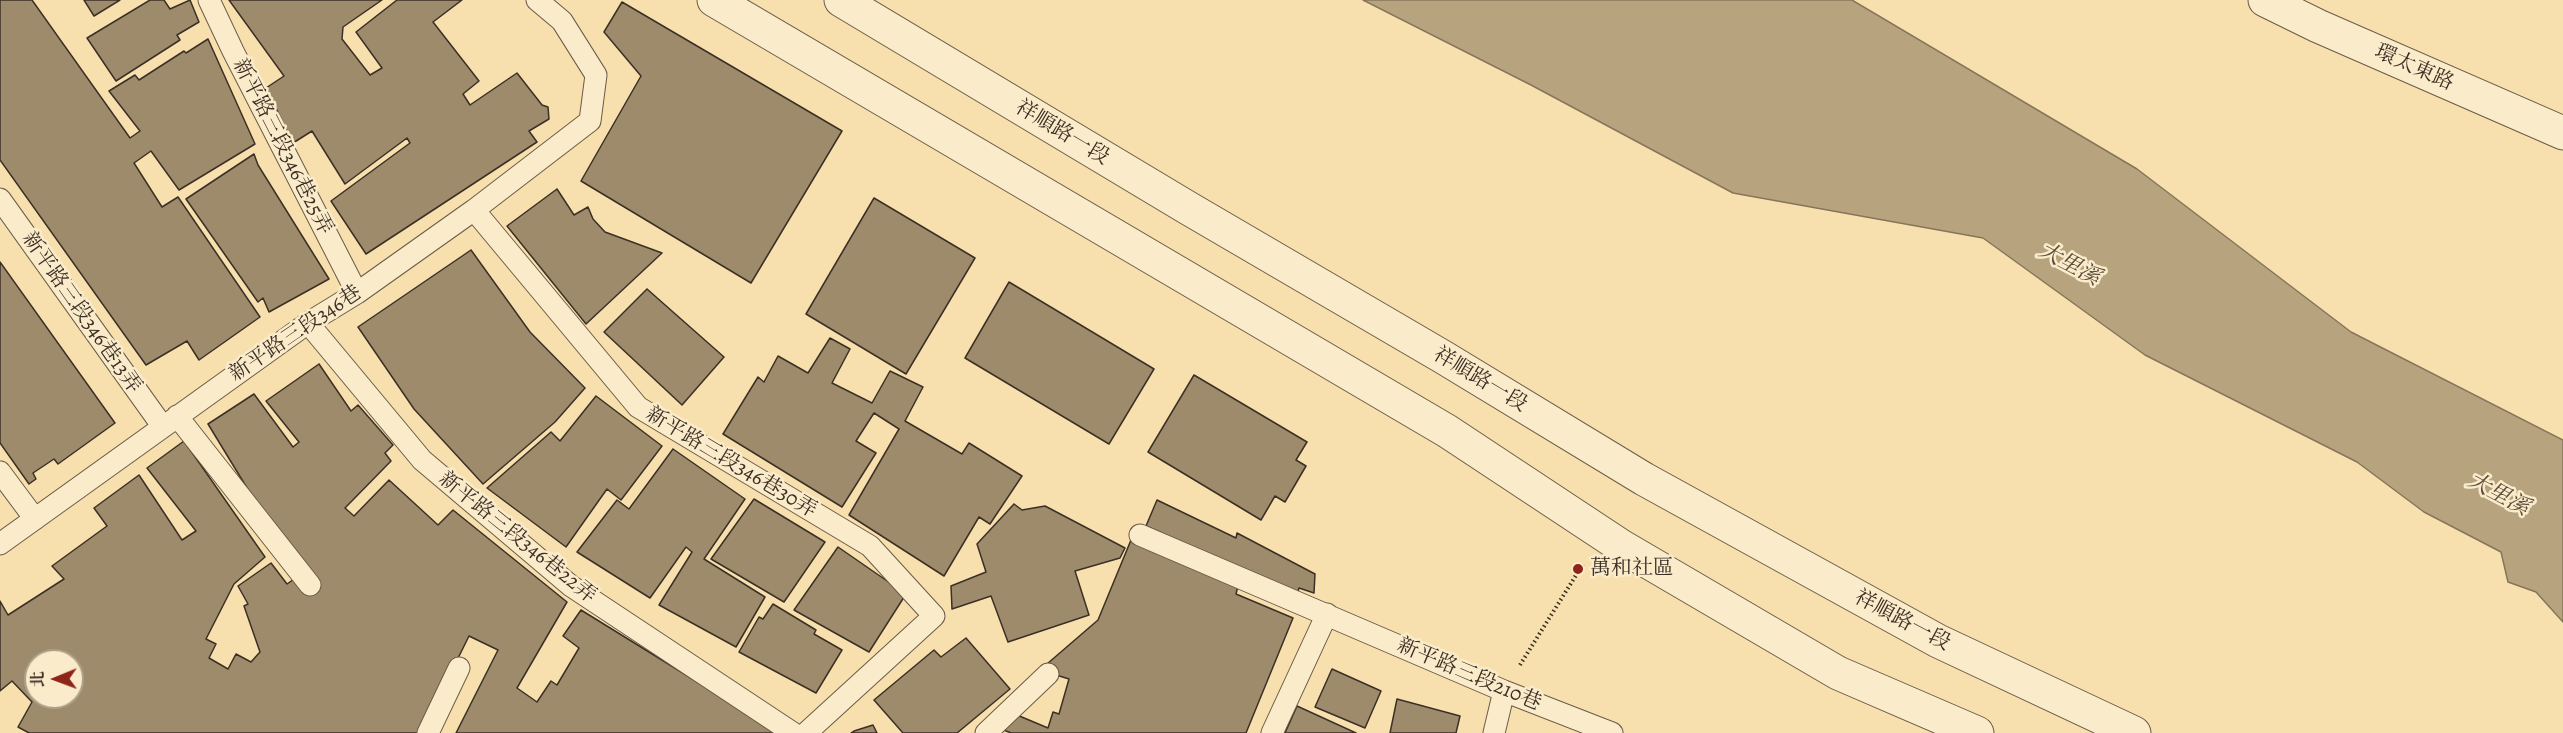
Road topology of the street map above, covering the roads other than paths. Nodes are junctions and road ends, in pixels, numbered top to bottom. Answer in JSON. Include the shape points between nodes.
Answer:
{"nodes":[{"id":1,"x":209,"y":0,"type":"edge"},
{"id":2,"x":537,"y":0,"type":"edge"},
{"id":3,"x":714,"y":0,"type":"edge"},
{"id":4,"x":841,"y":0,"type":"edge"},
{"id":5,"x":2265,"y":0,"type":"edge"},
{"id":6,"x":2563,"y":133,"type":"edge"},
{"id":7,"x":0,"y":199,"type":"edge"},
{"id":8,"x":474,"y":210,"type":"junction"},
{"id":9,"x":357,"y":292,"type":"junction"},
{"id":10,"x":308,"y":323,"type":"junction"},
{"id":11,"x":170,"y":422,"type":"junction"},
{"id":12,"x":0,"y":472,"type":"edge"},
{"id":13,"x":35,"y":519,"type":"junction"},
{"id":14,"x":1140,"y":535,"type":"dead end"},
{"id":15,"x":0,"y":544,"type":"edge"},
{"id":16,"x":310,"y":585,"type":"dead end"},
{"id":17,"x":1327,"y":614,"type":"junction"},
{"id":18,"x":459,"y":668,"type":"dead end"},
{"id":19,"x":1047,"y":674,"type":"dead end"},
{"id":20,"x":1504,"y":691,"type":"junction"},
{"id":21,"x":428,"y":733,"type":"edge"},
{"id":22,"x":793,"y":733,"type":"edge"},
{"id":23,"x":806,"y":733,"type":"edge"},
{"id":24,"x":986,"y":733,"type":"edge"},
{"id":25,"x":1272,"y":733,"type":"edge"},
{"id":26,"x":1494,"y":733,"type":"edge"},
{"id":27,"x":1612,"y":733,"type":"edge"},
{"id":28,"x":1977,"y":733,"type":"edge"},
{"id":29,"x":2134,"y":733,"type":"edge"}],
"edges":[{"from":1,"to":9,"type":"lane","name":"新平路三段346巷25弄"},
{"from":2,"to":8,"type":"lane","name":"新平路三段346巷","via":[[562,21],[596,75],[590,121]]},
{"from":3,"to":28,"type":"street","via":[[1448,431],[1621,546],[1838,672]]},
{"from":4,"to":29,"type":"street","name":"祥順路一段","via":[[1644,479],[1938,641]]},
{"from":5,"to":6,"type":"street","name":"環太東路"},
{"from":7,"to":11,"type":"lane","name":"新平路三段346巷13弄"},
{"from":8,"to":9,"type":"lane","name":"新平路三段346巷"},
{"from":8,"to":23,"type":"lane","name":"新平路三段346巷30弄","via":[[638,407],[870,546],[934,616]]},
{"from":9,"to":10,"type":"lane","name":"新平路三段346巷"},
{"from":10,"to":11,"type":"lane","name":"新平路三段346巷"},
{"from":10,"to":22,"type":"lane","name":"新平路三段346巷22弄","via":[[422,460],[571,586]]},
{"from":11,"to":13,"type":"lane","name":"新平路三段346巷"},
{"from":11,"to":16,"type":"lane","name":"新平路三段346巷13弄"},
{"from":12,"to":13,"type":"lane"},
{"from":13,"to":15,"type":"lane","name":"新平路三段346巷"},
{"from":14,"to":17,"type":"lane","name":"新平路三段210巷"},
{"from":17,"to":20,"type":"lane","name":"新平路三段210巷"},
{"from":17,"to":25,"type":"lane"},
{"from":18,"to":21,"type":"lane"},
{"from":19,"to":24,"type":"lane"},
{"from":20,"to":26,"type":"lane"},
{"from":20,"to":27,"type":"lane","name":"新平路三段210巷"}]}
